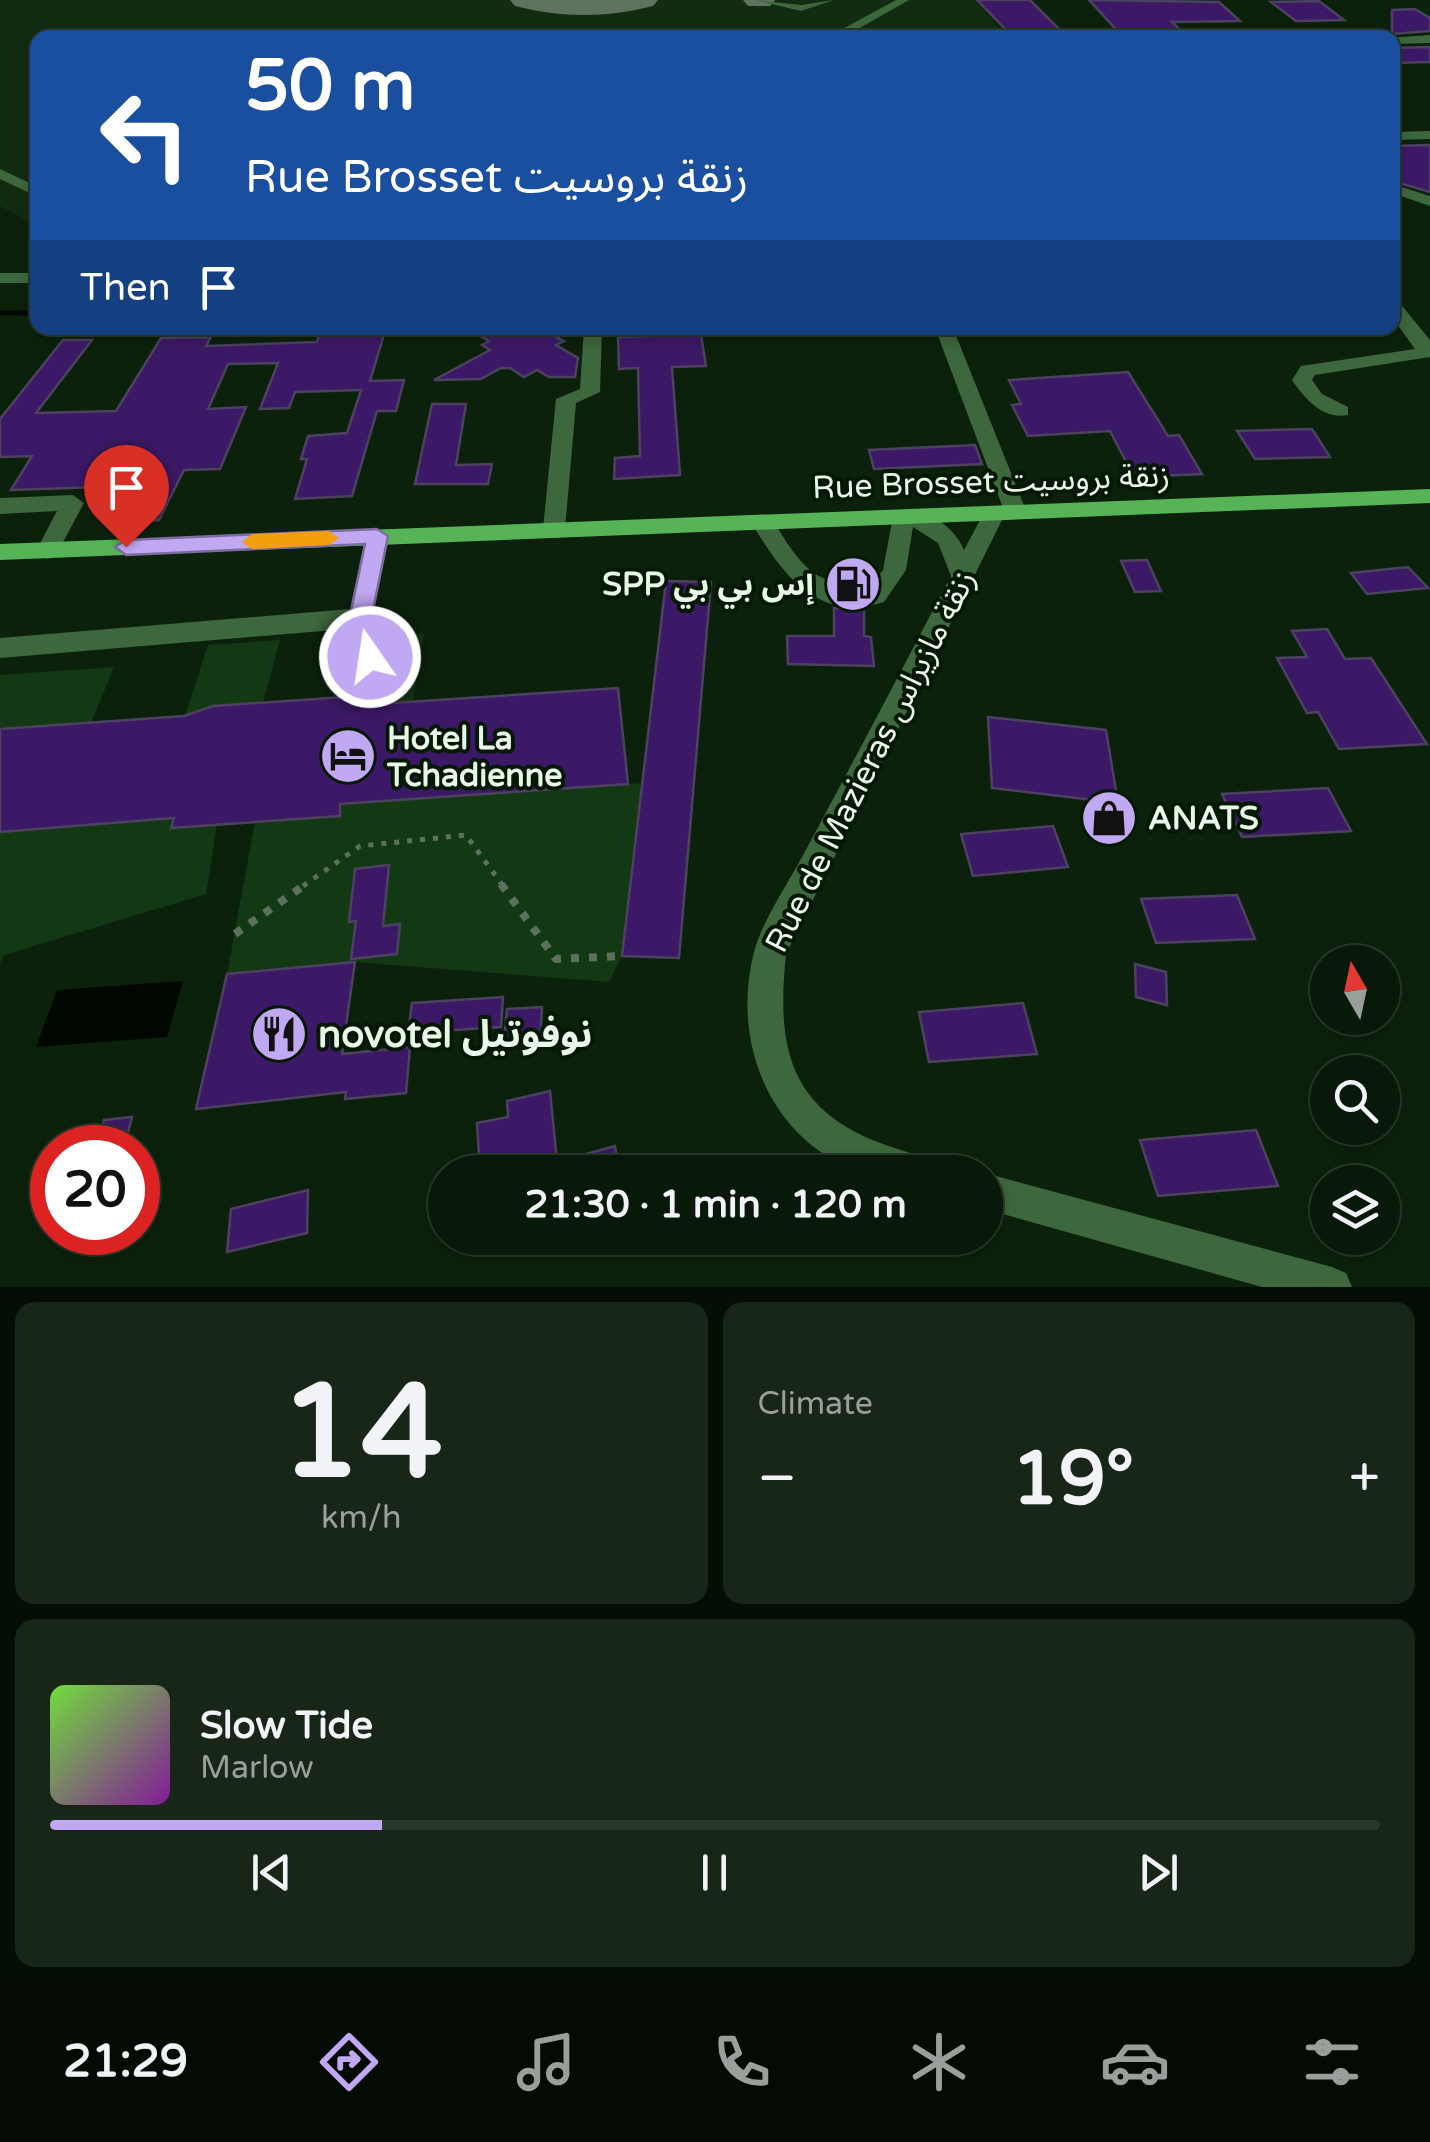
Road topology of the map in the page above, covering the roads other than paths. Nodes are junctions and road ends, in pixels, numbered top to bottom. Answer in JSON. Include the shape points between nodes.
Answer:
{"nodes":[{"id":1,"x":760,"y":0,"type":"edge"},
{"id":2,"x":829,"y":0,"type":"edge"},
{"id":3,"x":904,"y":0,"type":"edge"},
{"id":4,"x":847,"y":30,"type":"edge"},
{"id":5,"x":1430,"y":39,"type":"edge"},
{"id":6,"x":1400,"y":40,"type":"edge"},
{"id":7,"x":1430,"y":135,"type":"edge"},
{"id":8,"x":1400,"y":136,"type":"edge"},
{"id":9,"x":0,"y":173,"type":"edge"},
{"id":10,"x":30,"y":189,"type":"edge"},
{"id":11,"x":1400,"y":191,"type":"edge"},
{"id":12,"x":1430,"y":200,"type":"edge"},
{"id":13,"x":0,"y":278,"type":"edge"},
{"id":14,"x":30,"y":278,"type":"edge"},
{"id":15,"x":1400,"y":314,"type":"edge"},
{"id":16,"x":1400,"y":330,"type":"edge"},
{"id":17,"x":1417,"y":334,"type":"junction"},
{"id":18,"x":593,"y":335,"type":"edge"},
{"id":19,"x":946,"y":335,"type":"edge"},
{"id":20,"x":1340,"y":411,"type":"dead end"},
{"id":21,"x":1430,"y":496,"type":"edge"},
{"id":22,"x":0,"y":506,"type":"edge"},
{"id":23,"x":1005,"y":513,"type":"junction"},
{"id":24,"x":907,"y":517,"type":"junction"},
{"id":25,"x":762,"y":522,"type":"junction"},
{"id":26,"x":554,"y":528,"type":"junction"},
{"id":27,"x":377,"y":536,"type":"junction"},
{"id":28,"x":47,"y":551,"type":"junction"},
{"id":29,"x":0,"y":552,"type":"edge"},
{"id":30,"x":962,"y":575,"type":"junction"},
{"id":31,"x":0,"y":648,"type":"edge"},
{"id":32,"x":860,"y":1155,"type":"edge"},
{"id":33,"x":1003,"y":1196,"type":"edge"},
{"id":34,"x":1332,"y":1287,"type":"edge"}],
"edges":[{"from":1,"to":2,"type":"street","via":[[802,8]]},
{"from":3,"to":4,"type":"street"},
{"from":5,"to":6,"type":"street"},
{"from":7,"to":8,"type":"street"},
{"from":9,"to":10,"type":"street"},
{"from":11,"to":12,"type":"street"},
{"from":13,"to":14,"type":"street"},
{"from":15,"to":17,"type":"street"},
{"from":16,"to":17,"type":"street"},
{"from":17,"to":20,"type":"street","via":[[1424,353],[1308,370],[1302,380],[1315,398]]},
{"from":18,"to":26,"type":"street","via":[[590,392],[566,399]]},
{"from":19,"to":23,"type":"street"},
{"from":21,"to":23,"type":"main road","name":"Rue Brosset زنقة بروسيت"},
{"from":22,"to":28,"type":"street","via":[[73,503]]},
{"from":23,"to":24,"type":"main road","name":"Rue Brosset زنقة بروسيت"},
{"from":23,"to":30,"type":"street","name":"Rue de Mazieras زنقة مازيراس"},
{"from":24,"to":25,"type":"main road","name":"Rue Brosset زنقة بروسيت"},
{"from":24,"to":25,"type":"street","via":[[900,555],[876,596],[820,592],[802,581]]},
{"from":24,"to":30,"type":"street","via":[[948,538]]},
{"from":25,"to":26,"type":"main road","name":"Rue Brosset زنقة بروسيت"},
{"from":26,"to":27,"type":"main road","name":"Rue Brosset زنقة بروسيت"},
{"from":27,"to":28,"type":"main road","name":"Rue Brosset زنقة بروسيت"},
{"from":27,"to":31,"type":"street","via":[[358,629]]},
{"from":28,"to":29,"type":"main road","name":"Rue Brosset زنقة بروسيت"},
{"from":30,"to":32,"type":"street","name":"Rue de Mazieras زنقة مازيراس","via":[[770,952],[764,991],[768,1051],[784,1094],[811,1124]]},
{"from":33,"to":34,"type":"street"}]}
